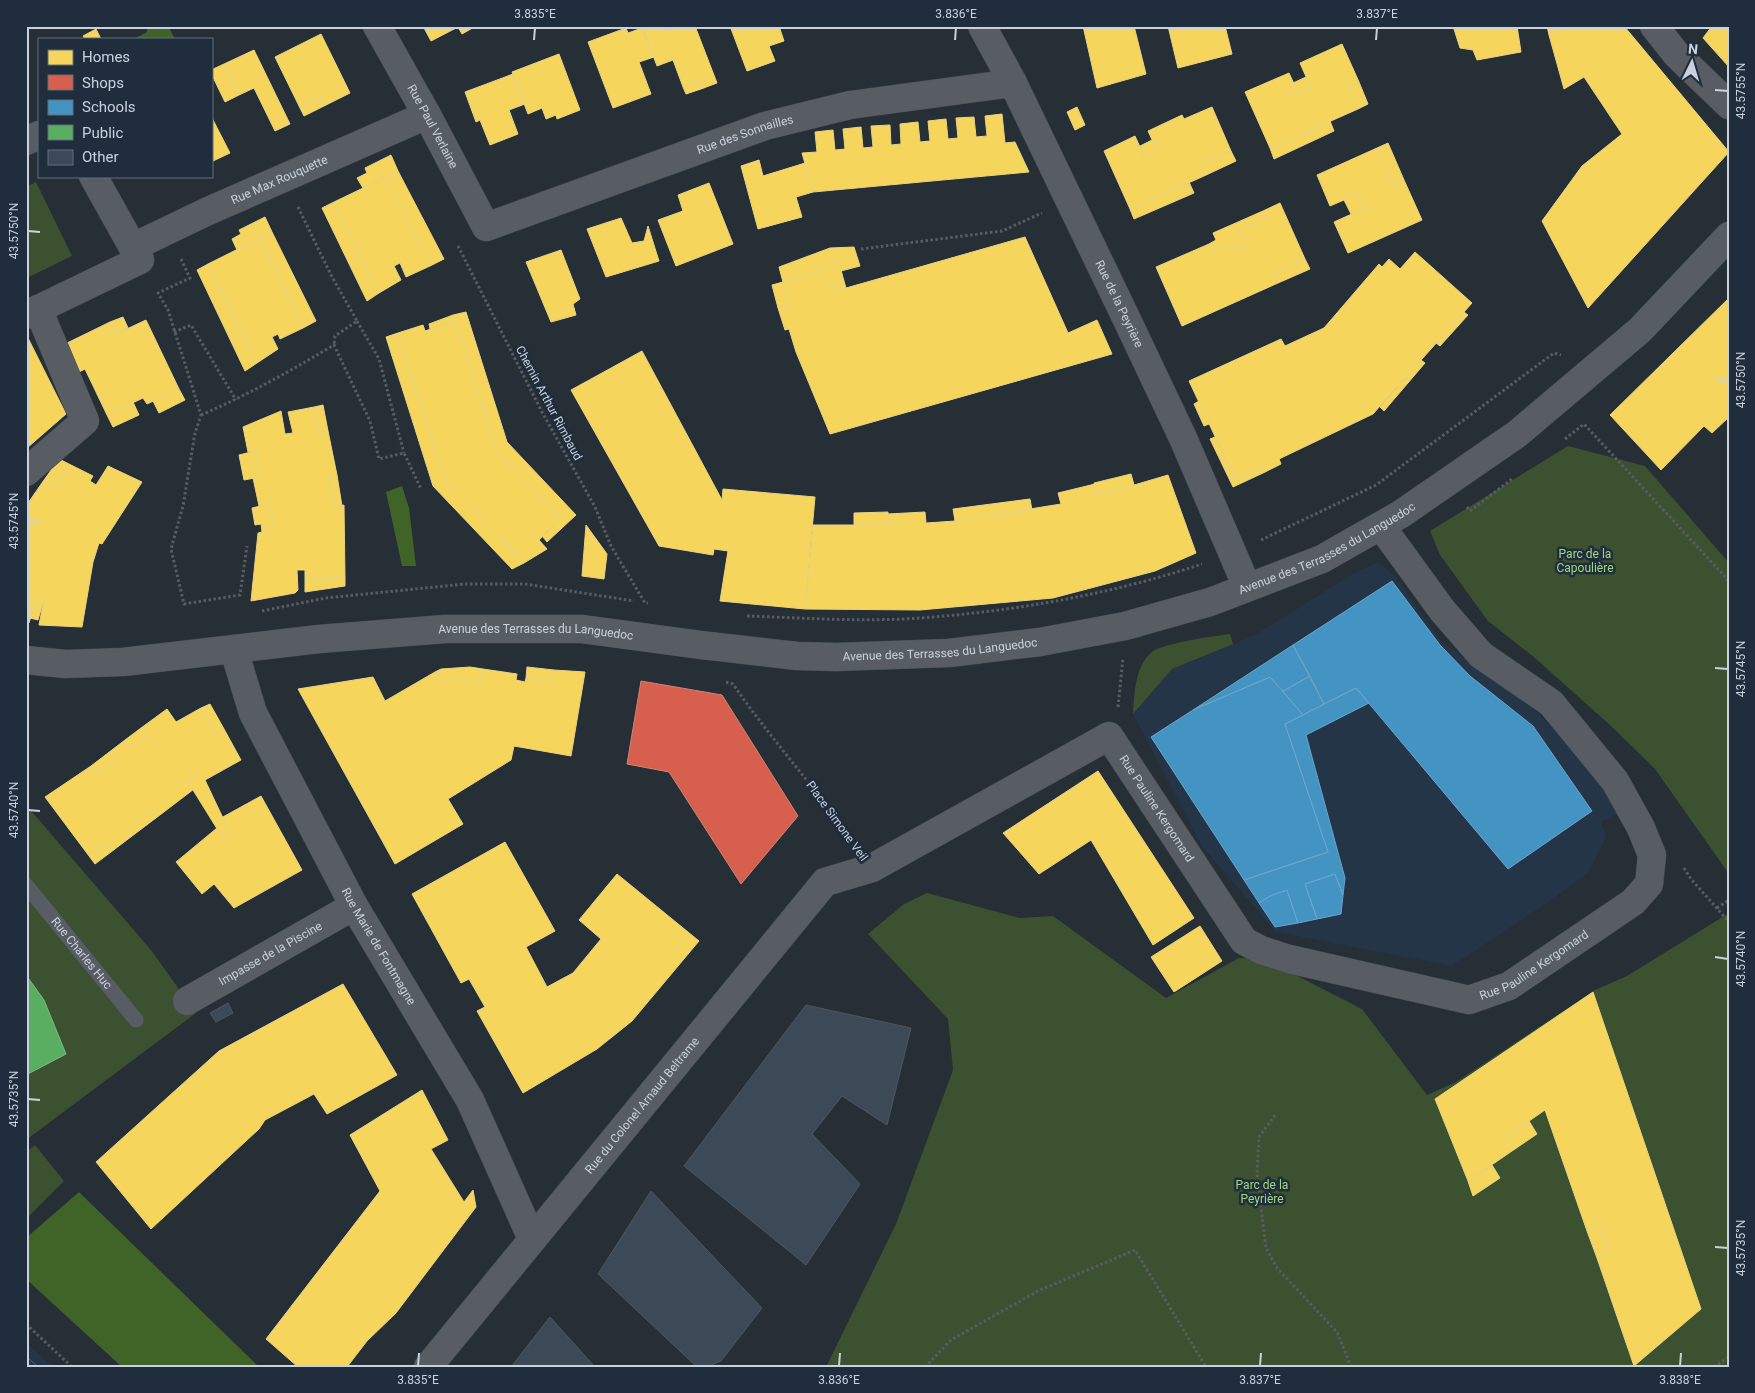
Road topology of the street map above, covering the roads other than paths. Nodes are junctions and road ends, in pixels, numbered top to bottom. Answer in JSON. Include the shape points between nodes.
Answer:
{"nodes":[{"id":1,"x":377,"y":26,"type":"edge"},
{"id":2,"x":982,"y":26,"type":"edge"},
{"id":3,"x":1654,"y":26,"type":"edge"},
{"id":4,"x":1014,"y":83,"type":"junction"},
{"id":5,"x":1729,"y":105,"type":"edge"},
{"id":6,"x":427,"y":115,"type":"junction"},
{"id":7,"x":38,"y":135,"type":"edge"},
{"id":8,"x":26,"y":141,"type":"edge"},
{"id":9,"x":94,"y":178,"type":"edge"},
{"id":10,"x":486,"y":227,"type":"joint"},
{"id":11,"x":1729,"y":236,"type":"edge"},
{"id":12,"x":133,"y":247,"type":"junction"},
{"id":13,"x":32,"y":312,"type":"edge"},
{"id":14,"x":26,"y":472,"type":"edge"},
{"id":15,"x":1381,"y":526,"type":"junction"},
{"id":16,"x":1247,"y":587,"type":"junction"},
{"id":17,"x":234,"y":650,"type":"junction"},
{"id":18,"x":26,"y":660,"type":"edge"},
{"id":19,"x":1109,"y":736,"type":"joint"},
{"id":20,"x":872,"y":868,"type":"joint"},
{"id":21,"x":26,"y":885,"type":"edge"},
{"id":22,"x":354,"y":906,"type":"junction"},
{"id":23,"x":187,"y":1001,"type":"dead end"},
{"id":24,"x":136,"y":1020,"type":"dead end"},
{"id":25,"x":532,"y":1239,"type":"junction"},
{"id":26,"x":428,"y":1367,"type":"edge"}],
"edges":[{"from":1,"to":6,"type":"street","name":"Rue Paul Verlaine"},
{"from":2,"to":4,"type":"street","name":"Rue de la Peyrière"},
{"from":3,"to":5,"type":"street","via":[[1677,55]]},
{"from":4,"to":10,"type":"street","name":"Rue des Sonnailles","via":[[850,105],[765,126]]},
{"from":4,"to":16,"type":"street","name":"Rue de la Peyrière","via":[[1179,429]]},
{"from":6,"to":10,"type":"street","name":"Rue Paul Verlaine"},
{"from":6,"to":12,"type":"street","name":"Rue Max Rouquette"},
{"from":7,"to":8,"type":"street"},
{"from":9,"to":12,"type":"street"},
{"from":11,"to":15,"type":"street","name":"Avenue des Terrasses du Languedoc","via":[[1640,330],[1518,434]]},
{"from":12,"to":13,"type":"street","via":[[140,260]]},
{"from":13,"to":14,"type":"street","via":[[85,421]]},
{"from":15,"to":16,"type":"street","name":"Avenue des Terrasses du Languedoc","via":[[1322,559]]},
{"from":15,"to":19,"type":"street","name":"Rue Pauline Kergomard","via":[[1442,610],[1481,655],[1551,703],[1615,781],[1652,855],[1649,884],[1633,902],[1509,986],[1469,1000],[1289,959],[1244,941]]},
{"from":16,"to":17,"type":"street","name":"Avenue des Terrasses du Languedoc","via":[[1210,602],[1125,626],[1040,642],[949,653],[797,656],[582,629],[445,629],[319,639]]},
{"from":17,"to":18,"type":"street","name":"Avenue des Terrasses du Languedoc","via":[[123,662],[65,664]]},
{"from":17,"to":22,"type":"street","name":"Rue Marie de Fontmagne","via":[[253,713]]},
{"from":19,"to":20,"type":"street","name":"Place Simone Veil"},
{"from":20,"to":25,"type":"street","name":"Rue du Colonel Arnaud Beltrame","via":[[825,882]]},
{"from":21,"to":24,"type":"lane","name":"Rue Charles Huc"},
{"from":22,"to":23,"type":"street","name":"Impasse de la Piscine"},
{"from":22,"to":25,"type":"street","name":"Rue Marie de Fontmagne","via":[[470,1100]]},
{"from":25,"to":26,"type":"street","name":"Rue du Colonel Arnaud Beltrame"}]}
